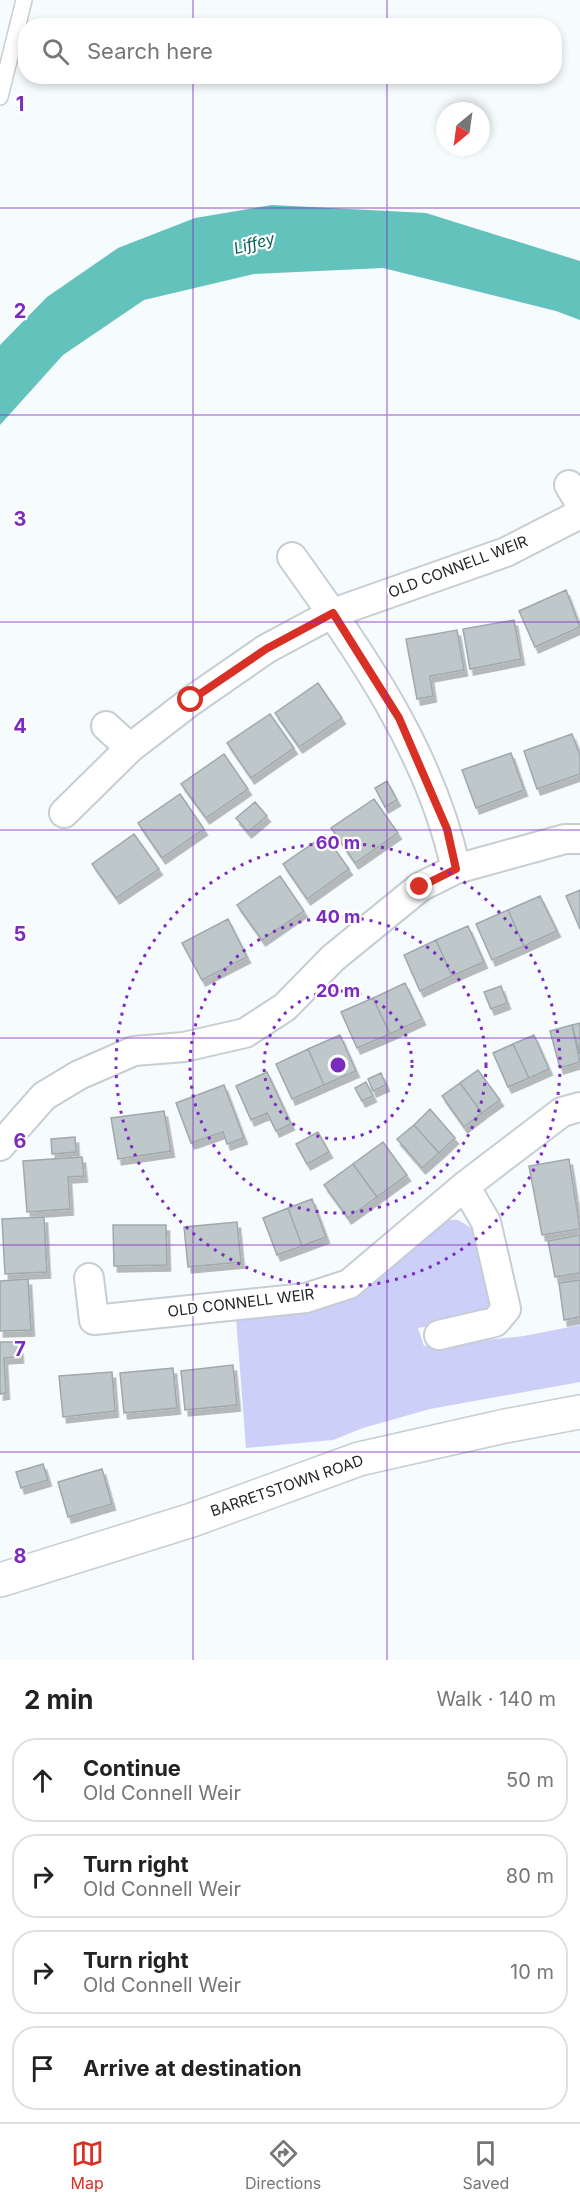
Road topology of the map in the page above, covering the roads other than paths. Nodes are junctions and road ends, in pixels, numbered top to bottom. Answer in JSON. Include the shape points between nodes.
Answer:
{"nodes":[{"id":1,"x":24,"y":0,"type":"edge"},
{"id":2,"x":20,"y":18,"type":"edge"},
{"id":3,"x":18,"y":24,"type":"edge"},
{"id":4,"x":0,"y":97,"type":"edge"},
{"id":5,"x":580,"y":514,"type":"edge"},
{"id":6,"x":292,"y":557,"type":"dead end"},
{"id":7,"x":333,"y":613,"type":"junction"},
{"id":8,"x":106,"y":726,"type":"dead end"},
{"id":9,"x":130,"y":748,"type":"junction"},
{"id":10,"x":64,"y":813,"type":"dead end"},
{"id":11,"x":580,"y":839,"type":"edge"},
{"id":12,"x":456,"y":869,"type":"junction"},
{"id":13,"x":580,"y":1107,"type":"edge"},
{"id":14,"x":0,"y":1146,"type":"edge"},
{"id":15,"x":465,"y":1186,"type":"junction"},
{"id":16,"x":89,"y":1278,"type":"dead end"},
{"id":17,"x":439,"y":1335,"type":"dead end"},
{"id":18,"x":580,"y":1412,"type":"edge"},
{"id":19,"x":0,"y":1580,"type":"edge"}],
"edges":[{"from":1,"to":2,"type":"lane"},
{"from":3,"to":4,"type":"lane"},
{"from":5,"to":7,"type":"street","name":"OLD CONNELL WEIR","via":[[506,552]]},
{"from":6,"to":7,"type":"street"},
{"from":7,"to":9,"type":"street","name":"OLD CONNELL WEIR","via":[[266,649]]},
{"from":7,"to":12,"type":"street","via":[[404,727],[447,829]]},
{"from":8,"to":9,"type":"street"},
{"from":9,"to":10,"type":"street","name":"OLD CONNELL WEIR"},
{"from":11,"to":12,"type":"street","via":[[565,839]]},
{"from":12,"to":14,"type":"street","via":[[420,887],[333,958],[285,1007],[255,1026],[184,1047],[134,1051],[79,1075],[44,1096]]},
{"from":13,"to":15,"type":"street","name":"OLD CONNELL WEIR","via":[[562,1112]]},
{"from":15,"to":16,"type":"street","name":"OLD CONNELL WEIR","via":[[349,1284],[306,1298],[94,1320]]},
{"from":15,"to":17,"type":"street","via":[[486,1222],[506,1309],[495,1322]]},
{"from":18,"to":19,"type":"street","name":"BARRETSTOWN ROAD","via":[[359,1459],[192,1520]]}]}
